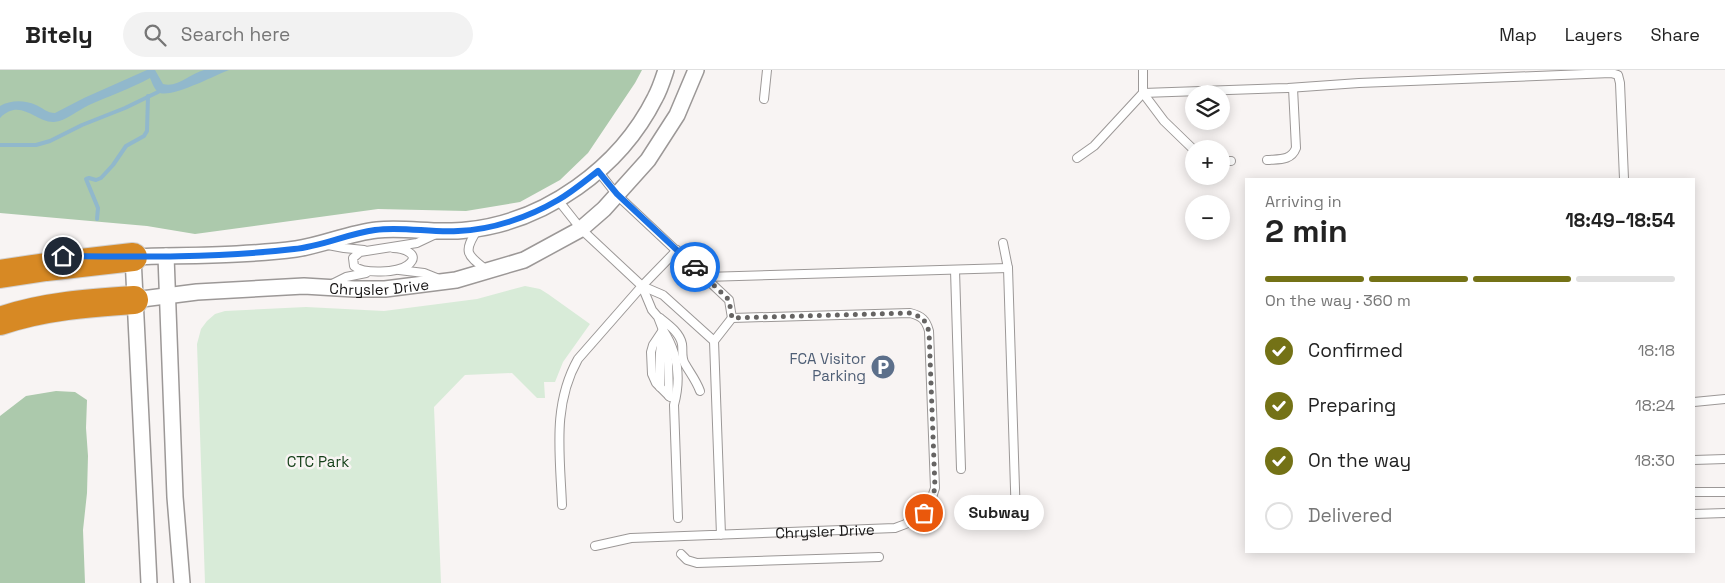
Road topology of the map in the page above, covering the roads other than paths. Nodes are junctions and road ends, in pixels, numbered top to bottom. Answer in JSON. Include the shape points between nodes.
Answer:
{"nodes":[{"id":1,"x":666,"y":70,"type":"edge"},
{"id":2,"x":696,"y":70,"type":"edge"},
{"id":3,"x":767,"y":70,"type":"edge"},
{"id":4,"x":1143,"y":70,"type":"edge"},
{"id":5,"x":1293,"y":88,"type":"junction"},
{"id":6,"x":1143,"y":93,"type":"junction"},
{"id":7,"x":764,"y":100,"type":"dead end"},
{"id":8,"x":1185,"y":142,"type":"edge"},
{"id":9,"x":1077,"y":158,"type":"dead end"},
{"id":10,"x":1266,"y":160,"type":"dead end"},
{"id":11,"x":598,"y":171,"type":"junction"},
{"id":12,"x":1624,"y":178,"type":"edge"},
{"id":13,"x":617,"y":194,"type":"junction"},
{"id":14,"x":558,"y":200,"type":"junction"},
{"id":15,"x":478,"y":229,"type":"junction"},
{"id":16,"x":581,"y":229,"type":"junction"},
{"id":17,"x":439,"y":232,"type":"junction"},
{"id":18,"x":1003,"y":243,"type":"dead end"},
{"id":19,"x":324,"y":244,"type":"junction"},
{"id":20,"x":393,"y":248,"type":"junction"},
{"id":21,"x":368,"y":250,"type":"junction"},
{"id":22,"x":677,"y":250,"type":"junction"},
{"id":23,"x":166,"y":256,"type":"junction"},
{"id":24,"x":0,"y":257,"type":"edge"},
{"id":25,"x":133,"y":257,"type":"junction"},
{"id":26,"x":1008,"y":268,"type":"junction"},
{"id":27,"x":395,"y":269,"type":"junction"},
{"id":28,"x":955,"y":270,"type":"junction"},
{"id":29,"x":488,"y":271,"type":"junction"},
{"id":30,"x":370,"y":272,"type":"junction"},
{"id":31,"x":0,"y":274,"type":"edge"},
{"id":32,"x":705,"y":277,"type":"junction"},
{"id":33,"x":446,"y":282,"type":"junction"},
{"id":34,"x":642,"y":286,"type":"junction"},
{"id":35,"x":326,"y":287,"type":"junction"},
{"id":36,"x":168,"y":295,"type":"junction"},
{"id":37,"x":134,"y":300,"type":"junction"},
{"id":38,"x":658,"y":317,"type":"junction"},
{"id":39,"x":732,"y":318,"type":"junction"},
{"id":40,"x":0,"y":321,"type":"edge"},
{"id":41,"x":664,"y":330,"type":"junction"},
{"id":42,"x":714,"y":341,"type":"junction"},
{"id":43,"x":700,"y":390,"type":"dead end"},
{"id":44,"x":669,"y":396,"type":"junction"},
{"id":45,"x":1725,"y":399,"type":"edge"},
{"id":46,"x":1695,"y":402,"type":"edge"},
{"id":47,"x":674,"y":405,"type":"junction"},
{"id":48,"x":1725,"y":459,"type":"edge"},
{"id":49,"x":1695,"y":460,"type":"edge"},
{"id":50,"x":961,"y":469,"type":"dead end"},
{"id":51,"x":1695,"y":492,"type":"edge"},
{"id":52,"x":1725,"y":492,"type":"edge"},
{"id":53,"x":562,"y":505,"type":"dead end"},
{"id":54,"x":1725,"y":513,"type":"edge"},
{"id":55,"x":1695,"y":514,"type":"edge"},
{"id":56,"x":678,"y":518,"type":"dead end"},
{"id":57,"x":1016,"y":520,"type":"dead end"},
{"id":58,"x":721,"y":535,"type":"junction"},
{"id":59,"x":595,"y":546,"type":"dead end"},
{"id":60,"x":681,"y":554,"type":"dead end"},
{"id":61,"x":879,"y":557,"type":"dead end"},
{"id":62,"x":149,"y":583,"type":"edge"},
{"id":63,"x":182,"y":583,"type":"edge"}],
"edges":[{"from":1,"to":11,"type":"street","via":[[655,98],[635,130]]},
{"from":2,"to":13,"type":"street","name":"Chrysler Drive","via":[[677,115],[648,160]]},
{"from":3,"to":7,"type":"lane"},
{"from":4,"to":6,"type":"lane"},
{"from":5,"to":6,"type":"lane"},
{"from":5,"to":10,"type":"lane","via":[[1294,154],[1288,158]]},
{"from":5,"to":12,"type":"lane","via":[[1611,73],[1618,75],[1620,83]]},
{"from":6,"to":8,"type":"lane","via":[[1164,122]]},
{"from":6,"to":9,"type":"lane","via":[[1094,146]]},
{"from":11,"to":13,"type":"lane"},
{"from":11,"to":14,"type":"street"},
{"from":13,"to":16,"type":"street","name":"Chrysler Drive"},
{"from":13,"to":22,"type":"lane"},
{"from":14,"to":15,"type":"street","via":[[525,216]]},
{"from":14,"to":16,"type":"lane"},
{"from":15,"to":17,"type":"street"},
{"from":15,"to":29,"type":"lane","via":[[468,246],[469,254]]},
{"from":16,"to":29,"type":"street","name":"Chrysler Drive","via":[[524,260]]},
{"from":16,"to":34,"type":"lane"},
{"from":17,"to":19,"type":"street","via":[[378,230],[352,234]]},
{"from":17,"to":20,"type":"lane","via":[[417,243]]},
{"from":18,"to":26,"type":"lane"},
{"from":19,"to":21,"type":"lane"},
{"from":19,"to":23,"type":"street","via":[[285,250]]},
{"from":20,"to":21,"type":"lane"},
{"from":20,"to":27,"type":"lane","via":[[406,250],[412,257],[408,266]]},
{"from":21,"to":30,"type":"lane","via":[[356,254],[352,262],[357,269]]},
{"from":22,"to":32,"type":"lane"},
{"from":22,"to":34,"type":"lane"},
{"from":23,"to":25,"type":"street"},
{"from":23,"to":36,"type":"street"},
{"from":24,"to":25,"type":"highway"},
{"from":25,"to":31,"type":"highway"},
{"from":25,"to":37,"type":"street"},
{"from":26,"to":28,"type":"lane"},
{"from":26,"to":57,"type":"lane"},
{"from":27,"to":30,"type":"lane"},
{"from":27,"to":33,"type":"lane","via":[[424,273]]},
{"from":28,"to":32,"type":"lane"},
{"from":28,"to":50,"type":"lane"},
{"from":29,"to":33,"type":"street","name":"Chrysler Drive"},
{"from":30,"to":35,"type":"lane","via":[[346,277]]},
{"from":32,"to":39,"type":"lane","via":[[729,300]]},
{"from":33,"to":35,"type":"street","name":"Chrysler Drive","via":[[385,290]]},
{"from":34,"to":38,"type":"lane"},
{"from":34,"to":42,"type":"lane","via":[[663,295]]},
{"from":34,"to":53,"type":"lane","via":[[578,359],[566,385],[559,424]]},
{"from":35,"to":36,"type":"street","name":"Chrysler Drive","via":[[266,287]]},
{"from":36,"to":37,"type":"street","name":"Chrysler Drive"},
{"from":36,"to":63,"type":"street","via":[[175,497]]},
{"from":37,"to":40,"type":"highway","via":[[63,306]]},
{"from":37,"to":62,"type":"street"},
{"from":38,"to":41,"type":"lane"},
{"from":38,"to":43,"type":"lane","via":[[678,336],[684,362]]},
{"from":39,"to":42,"type":"lane"},
{"from":39,"to":58,"type":"lane","name":"Chrysler Drive","via":[[910,313],[923,318],[929,331],[935,488],[930,505],[917,521],[895,528]]},
{"from":41,"to":44,"type":"lane"},
{"from":41,"to":44,"type":"lane","via":[[651,352],[652,374]]},
{"from":41,"to":47,"type":"lane","via":[[675,355],[678,391]]},
{"from":42,"to":58,"type":"lane"},
{"from":44,"to":47,"type":"lane"},
{"from":45,"to":46,"type":"lane"},
{"from":47,"to":56,"type":"lane"},
{"from":48,"to":49,"type":"lane"},
{"from":51,"to":52,"type":"lane"},
{"from":54,"to":55,"type":"lane"},
{"from":58,"to":59,"type":"lane","name":"Chrysler Drive","via":[[630,538]]},
{"from":60,"to":61,"type":"lane","via":[[697,563]]}]}
